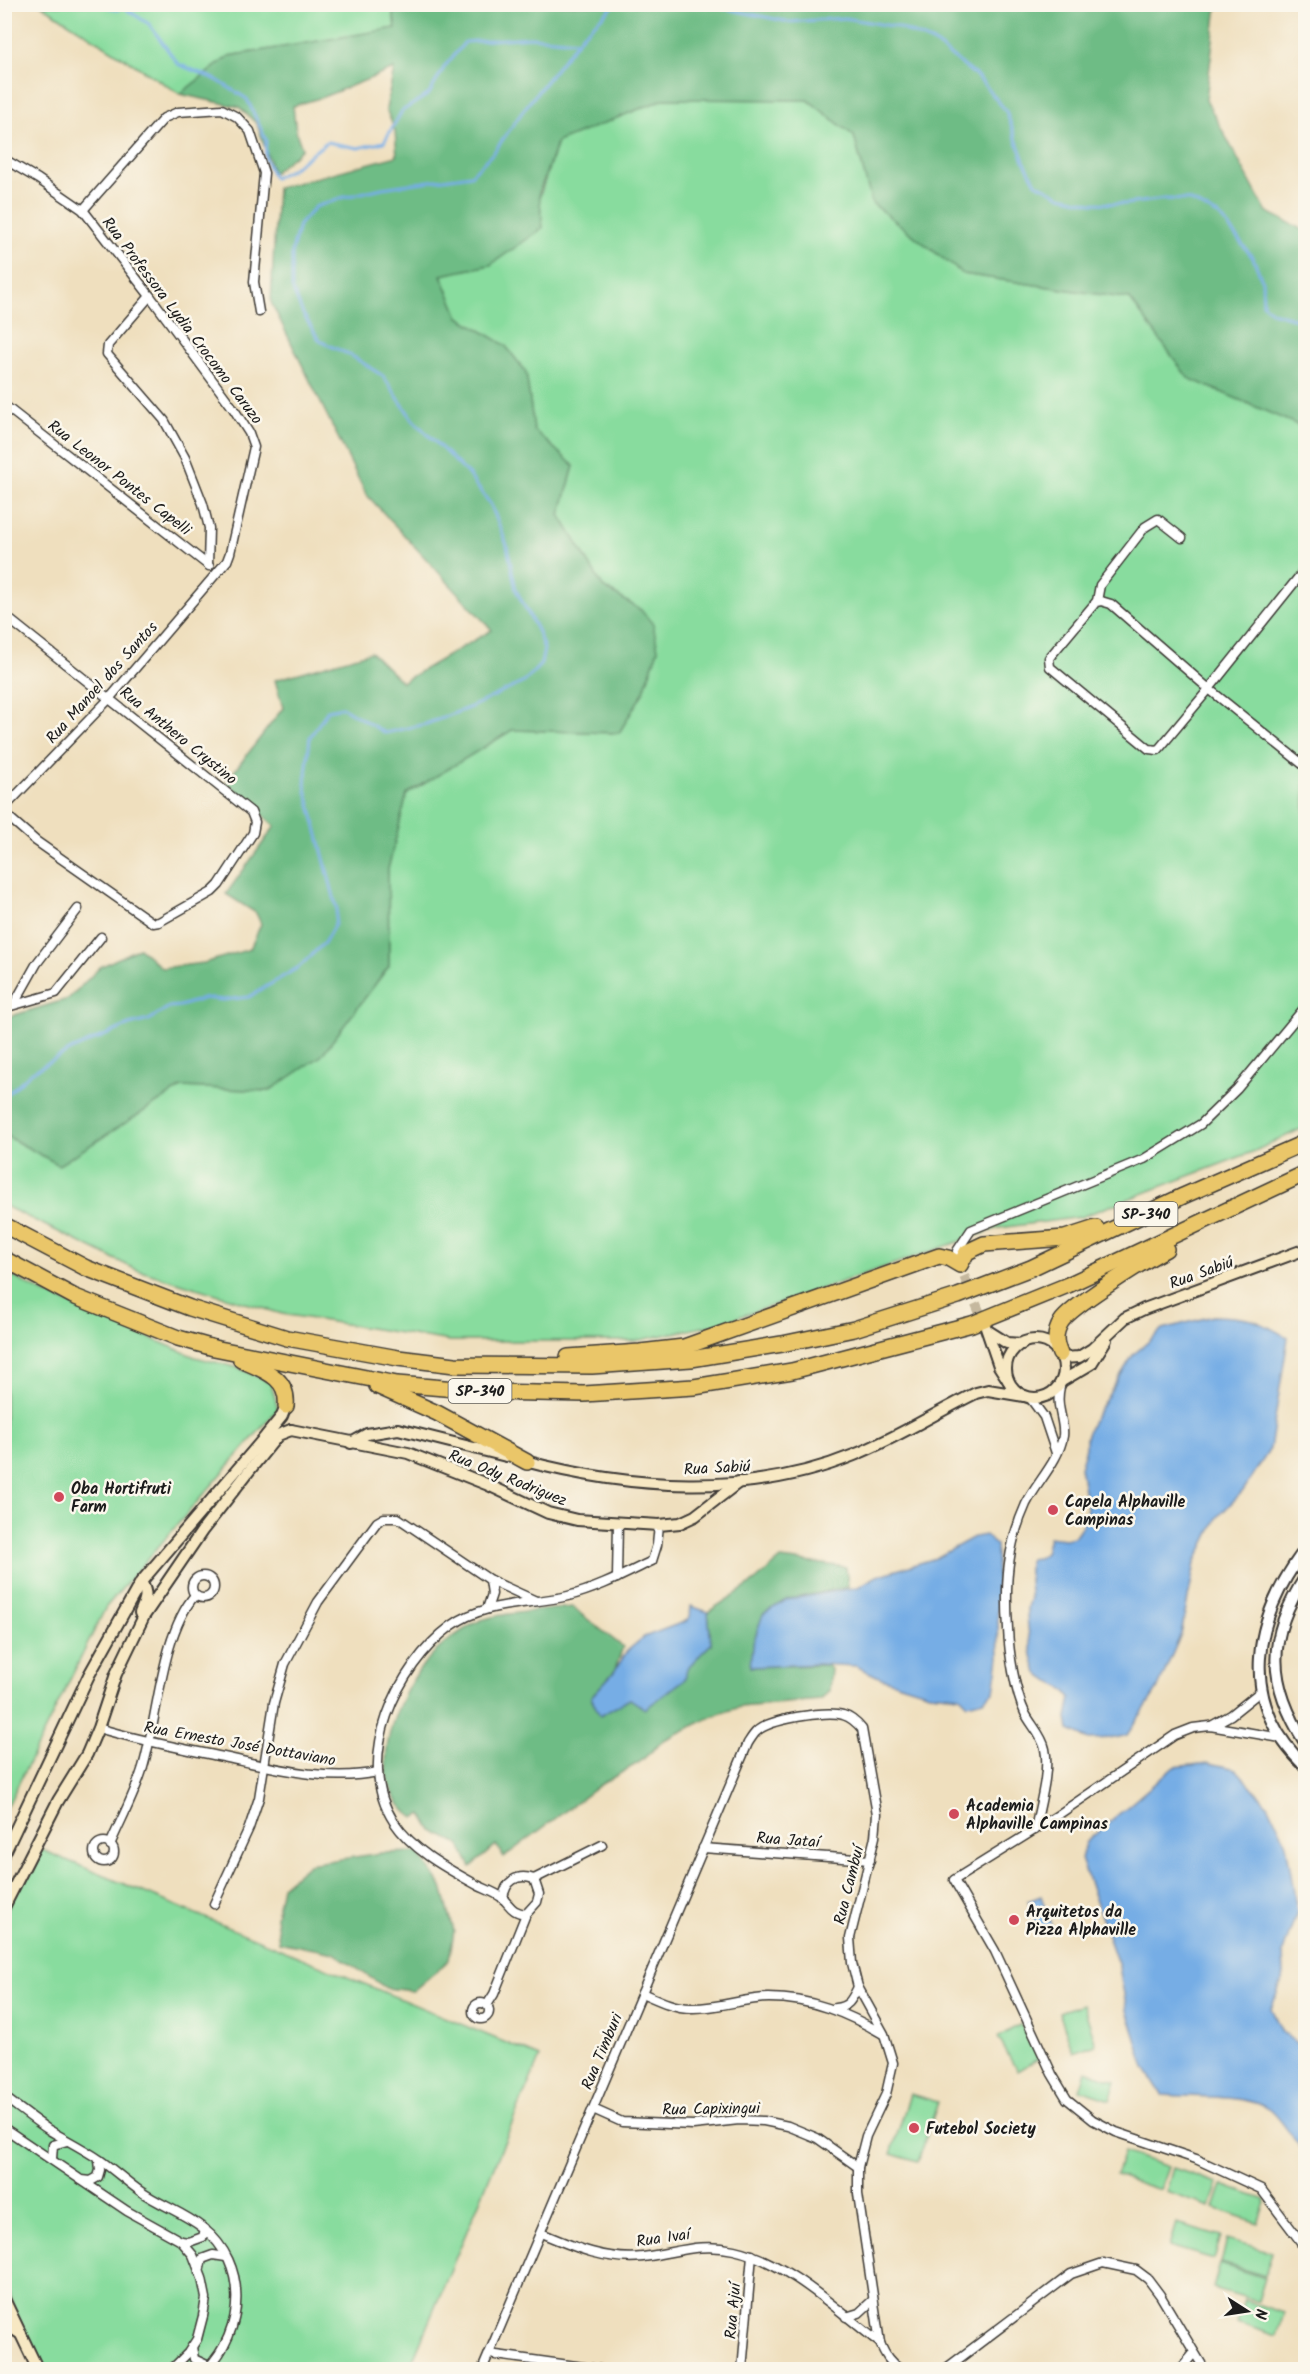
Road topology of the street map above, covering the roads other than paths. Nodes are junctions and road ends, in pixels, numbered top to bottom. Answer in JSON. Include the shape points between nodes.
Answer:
{"nodes":[{"id":1,"x":4,"y":159,"type":"edge"},
{"id":2,"x":83,"y":210,"type":"junction"},
{"id":3,"x":150,"y":296,"type":"junction"},
{"id":4,"x":260,"y":312,"type":"dead end"},
{"id":5,"x":4,"y":405,"type":"edge"},
{"id":6,"x":1182,"y":538,"type":"dead end"},
{"id":7,"x":208,"y":565,"type":"junction"},
{"id":8,"x":1305,"y":568,"type":"edge"},
{"id":9,"x":218,"y":573,"type":"junction"},
{"id":10,"x":1101,"y":601,"type":"junction"},
{"id":11,"x":4,"y":615,"type":"edge"},
{"id":12,"x":1209,"y":689,"type":"junction"},
{"id":13,"x":110,"y":699,"type":"junction"},
{"id":14,"x":1305,"y":767,"type":"edge"},
{"id":15,"x":4,"y":811,"type":"edge"},
{"id":16,"x":78,"y":909,"type":"dead end"},
{"id":17,"x":101,"y":937,"type":"dead end"},
{"id":18,"x":7,"y":1006,"type":"edge"},
{"id":19,"x":1305,"y":1006,"type":"edge"},
{"id":20,"x":1305,"y":1142,"type":"edge"},
{"id":21,"x":1305,"y":1173,"type":"edge"},
{"id":22,"x":1291,"y":1180,"type":"junction"},
{"id":23,"x":1183,"y":1196,"type":"junction"},
{"id":24,"x":4,"y":1225,"type":"edge"},
{"id":25,"x":1305,"y":1249,"type":"edge"},
{"id":26,"x":1305,"y":1254,"type":"edge"},
{"id":27,"x":1293,"y":1255,"type":"junction"},
{"id":28,"x":4,"y":1258,"type":"edge"},
{"id":29,"x":962,"y":1270,"type":"junction"},
{"id":30,"x":1112,"y":1330,"type":"junction"},
{"id":31,"x":1022,"y":1344,"type":"junction"},
{"id":32,"x":214,"y":1348,"type":"junction"},
{"id":33,"x":1061,"y":1356,"type":"junction"},
{"id":34,"x":512,"y":1367,"type":"junction"},
{"id":35,"x":349,"y":1374,"type":"junction"},
{"id":36,"x":1009,"y":1381,"type":"junction"},
{"id":37,"x":1061,"y":1384,"type":"junction"},
{"id":38,"x":1027,"y":1397,"type":"junction"},
{"id":39,"x":286,"y":1406,"type":"junction"},
{"id":40,"x":1059,"y":1412,"type":"junction"},
{"id":41,"x":1044,"y":1417,"type":"junction"},
{"id":42,"x":291,"y":1430,"type":"junction"},
{"id":43,"x":351,"y":1443,"type":"junction"},
{"id":44,"x":1056,"y":1453,"type":"junction"},
{"id":45,"x":527,"y":1462,"type":"junction"},
{"id":46,"x":740,"y":1481,"type":"junction"},
{"id":47,"x":618,"y":1522,"type":"junction"},
{"id":48,"x":659,"y":1525,"type":"junction"},
{"id":49,"x":1305,"y":1548,"type":"edge"},
{"id":50,"x":1305,"y":1576,"type":"edge"},
{"id":51,"x":617,"y":1578,"type":"junction"},
{"id":52,"x":490,"y":1580,"type":"junction"},
{"id":53,"x":141,"y":1582,"type":"junction"},
{"id":54,"x":195,"y":1595,"type":"dead end"},
{"id":55,"x":536,"y":1602,"type":"junction"},
{"id":56,"x":487,"y":1608,"type":"junction"},
{"id":57,"x":130,"y":1641,"type":"junction"},
{"id":58,"x":1279,"y":1690,"type":"junction"},
{"id":59,"x":1260,"y":1691,"type":"junction"},
{"id":60,"x":1231,"y":1715,"type":"junction"},
{"id":61,"x":1210,"y":1726,"type":"junction"},
{"id":62,"x":98,"y":1728,"type":"junction"},
{"id":63,"x":1234,"y":1730,"type":"junction"},
{"id":64,"x":1281,"y":1738,"type":"junction"},
{"id":65,"x":150,"y":1742,"type":"junction"},
{"id":66,"x":748,"y":1743,"type":"joint"},
{"id":67,"x":1305,"y":1744,"type":"edge"},
{"id":68,"x":1304,"y":1763,"type":"edge"},
{"id":69,"x":264,"y":1766,"type":"junction"},
{"id":70,"x":378,"y":1772,"type":"junction"},
{"id":71,"x":1035,"y":1830,"type":"junction"},
{"id":72,"x":110,"y":1845,"type":"dead end"},
{"id":73,"x":602,"y":1845,"type":"dead end"},
{"id":74,"x":703,"y":1848,"type":"junction"},
{"id":75,"x":6,"y":1849,"type":"edge"},
{"id":76,"x":870,"y":1860,"type":"junction"},
{"id":77,"x":534,"y":1879,"type":"junction"},
{"id":78,"x":503,"y":1899,"type":"junction"},
{"id":79,"x":214,"y":1904,"type":"dead end"},
{"id":80,"x":4,"y":1906,"type":"edge"},
{"id":81,"x":526,"y":1914,"type":"junction"},
{"id":82,"x":858,"y":1987,"type":"junction"},
{"id":83,"x":642,"y":1993,"type":"junction"},
{"id":84,"x":487,"y":2005,"type":"dead end"},
{"id":85,"x":834,"y":2008,"type":"junction"},
{"id":86,"x":884,"y":2034,"type":"junction"},
{"id":87,"x":4,"y":2097,"type":"edge"},
{"id":88,"x":593,"y":2109,"type":"junction"},
{"id":89,"x":4,"y":2128,"type":"edge"},
{"id":90,"x":67,"y":2141,"type":"junction"},
{"id":91,"x":52,"y":2159,"type":"junction"},
{"id":92,"x":99,"y":2160,"type":"junction"},
{"id":93,"x":858,"y":2167,"type":"junction"},
{"id":94,"x":82,"y":2180,"type":"junction"},
{"id":95,"x":205,"y":2229,"type":"junction"},
{"id":96,"x":541,"y":2233,"type":"junction"},
{"id":97,"x":181,"y":2241,"type":"junction"},
{"id":98,"x":752,"y":2255,"type":"junction"},
{"id":99,"x":226,"y":2257,"type":"junction"},
{"id":100,"x":1305,"y":2259,"type":"edge"},
{"id":101,"x":200,"y":2272,"type":"junction"},
{"id":102,"x":4,"y":2300,"type":"edge"},
{"id":103,"x":873,"y":2300,"type":"junction"},
{"id":104,"x":846,"y":2317,"type":"junction"},
{"id":105,"x":4,"y":2323,"type":"edge"},
{"id":106,"x":23,"y":2336,"type":"junction"},
{"id":107,"x":880,"y":2343,"type":"junction"},
{"id":108,"x":192,"y":2347,"type":"junction"},
{"id":109,"x":1194,"y":2353,"type":"junction"},
{"id":110,"x":489,"y":2354,"type":"junction"},
{"id":111,"x":207,"y":2368,"type":"edge"},
{"id":112,"x":896,"y":2368,"type":"edge"},
{"id":113,"x":175,"y":2369,"type":"edge"},
{"id":114,"x":38,"y":2370,"type":"edge"},
{"id":115,"x":482,"y":2370,"type":"edge"},
{"id":116,"x":604,"y":2370,"type":"edge"},
{"id":117,"x":742,"y":2370,"type":"edge"},
{"id":118,"x":944,"y":2370,"type":"edge"},
{"id":119,"x":1180,"y":2370,"type":"edge"},
{"id":120,"x":1205,"y":2370,"type":"edge"}],
"edges":[{"from":1,"to":2,"type":"street","name":"Rua Professora Lydia Crocomo Caruzo"},
{"from":2,"to":3,"type":"street","name":"Rua Professora Lydia Crocomo Caruzo"},
{"from":2,"to":4,"type":"street","via":[[164,118],[178,112],[214,109],[237,117],[250,130],[264,173],[254,282]]},
{"from":3,"to":7,"type":"street","via":[[108,345],[107,354],[164,420],[185,458],[209,528]]},
{"from":3,"to":9,"type":"street","name":"Rua Professora Lydia Crocomo Caruzo","via":[[252,440],[253,454],[230,553]]},
{"from":5,"to":7,"type":"street","name":"Rua Leonor Pontes Capelli"},
{"from":6,"to":10,"type":"street","via":[[1158,519],[1145,527],[1100,585],[1097,601]]},
{"from":7,"to":9,"type":"street","name":"Rua Leonor Pontes Capelli"},
{"from":8,"to":12,"type":"street"},
{"from":9,"to":13,"type":"street","name":"Rua Manoel dos Santos"},
{"from":10,"to":12,"type":"street","via":[[1111,604]]},
{"from":10,"to":12,"type":"street","via":[[1089,610],[1048,662],[1149,749],[1158,750]]},
{"from":11,"to":13,"type":"street","name":"Rua Anthero Crystino"},
{"from":12,"to":14,"type":"street"},
{"from":13,"to":15,"type":"street","name":"Rua Manoel dos Santos"},
{"from":13,"to":15,"type":"street","name":"Rua Anthero Crystino","via":[[251,812],[255,822],[253,833],[219,885],[153,923],[36,841]]},
{"from":16,"to":18,"type":"street"},
{"from":17,"to":18,"type":"street","via":[[56,993]]},
{"from":19,"to":29,"type":"street","via":[[1238,1089],[1201,1124],[1144,1159],[971,1230],[957,1251]]},
{"from":20,"to":23,"type":"highway","number":"SP-340"},
{"from":21,"to":22,"type":"highway","number":"SP-340"},
{"from":22,"to":33,"type":"highway","via":[[1156,1255],[1077,1307],[1057,1329],[1055,1340]]},
{"from":22,"to":35,"type":"highway","number":"SP-340","via":[[1068,1285],[972,1324],[792,1371],[694,1387],[584,1394],[479,1391],[397,1384]]},
{"from":23,"to":29,"type":"highway","via":[[1065,1238],[984,1244],[967,1252]]},
{"from":23,"to":34,"type":"highway","number":"SP-340","via":[[1031,1268],[854,1329],[691,1359]]},
{"from":24,"to":34,"type":"highway","number":"SP-340","via":[[86,1268],[190,1308],[287,1338],[398,1358]]},
{"from":25,"to":27,"type":"main road","name":"Rua Sabiú"},
{"from":26,"to":27,"type":"street"},
{"from":27,"to":30,"type":"main road","name":"Rua Sabiú","via":[[1144,1309]]},
{"from":28,"to":32,"type":"highway","number":"SP-340","via":[[73,1296],[178,1338]]},
{"from":29,"to":34,"type":"highway","via":[[948,1258],[939,1257],[684,1347]]},
{"from":30,"to":33,"type":"main road","name":"Rua Sabiú","via":[[1079,1357]]},
{"from":30,"to":37,"type":"main road","name":"Rua Sabiú","via":[[1091,1364]]},
{"from":31,"to":33,"type":"main road","via":[[1047,1343]]},
{"from":31,"to":36,"type":"main road","via":[[1007,1364]]},
{"from":31,"to":36,"type":"main road","via":[[1007,1343],[987,1330],[999,1366]]},
{"from":32,"to":35,"type":"highway","number":"SP-340"},
{"from":32,"to":39,"type":"highway","via":[[269,1372],[285,1389]]},
{"from":33,"to":37,"type":"main road"},
{"from":35,"to":45,"type":"highway","via":[[437,1413]]},
{"from":36,"to":38,"type":"main road"},
{"from":37,"to":38,"type":"main road","via":[[1045,1396]]},
{"from":37,"to":40,"type":"street"},
{"from":38,"to":41,"type":"street"},
{"from":38,"to":46,"type":"main road","name":"Rua Sabiú","via":[[976,1392],[853,1456],[799,1473]]},
{"from":39,"to":42,"type":"main road","via":[[286,1424]]},
{"from":39,"to":53,"type":"main road","via":[[265,1437]]},
{"from":40,"to":41,"type":"street"},
{"from":40,"to":44,"type":"street","via":[[1063,1436]]},
{"from":41,"to":44,"type":"street"},
{"from":42,"to":43,"type":"main road","name":"Rua Ody Rodriguez"},
{"from":42,"to":57,"type":"main road","via":[[278,1435],[202,1531]]},
{"from":43,"to":45,"type":"main road","name":"Rua Sabiú","via":[[367,1434],[398,1429]]},
{"from":43,"to":47,"type":"main road","name":"Rua Ody Rodriguez","via":[[408,1453],[548,1513],[577,1520]]},
{"from":44,"to":71,"type":"street","via":[[1026,1504],[1008,1557],[1006,1586],[1008,1631],[1021,1700],[1045,1749]]},
{"from":45,"to":46,"type":"main road","name":"Rua Sabiú","via":[[621,1481]]},
{"from":46,"to":48,"type":"main road","name":"Rua Ody Rodriguez","via":[[695,1516],[680,1523]]},
{"from":47,"to":48,"type":"main road","name":"Rua Ody Rodriguez"},
{"from":47,"to":51,"type":"street"},
{"from":48,"to":51,"type":"street","via":[[652,1561]]},
{"from":49,"to":59,"type":"street","via":[[1266,1618],[1259,1646]]},
{"from":50,"to":58,"type":"street","via":[[1278,1635],[1275,1664]]},
{"from":51,"to":55,"type":"street","via":[[571,1596]]},
{"from":52,"to":55,"type":"street"},
{"from":52,"to":56,"type":"street","via":[[492,1594]]},
{"from":52,"to":69,"type":"street","via":[[405,1522],[390,1518],[377,1522],[318,1602],[285,1664],[274,1702]]},
{"from":53,"to":57,"type":"main road","via":[[146,1596]]},
{"from":53,"to":75,"type":"main road","via":[[89,1675]]},
{"from":54,"to":65,"type":"street","via":[[180,1618],[172,1643]]},
{"from":55,"to":56,"type":"street"},
{"from":56,"to":70,"type":"street","via":[[452,1624],[399,1686],[387,1714]]},
{"from":57,"to":62,"type":"main road"},
{"from":58,"to":59,"type":"street"},
{"from":58,"to":67,"type":"street","via":[[1290,1720]]},
{"from":59,"to":60,"type":"street"},
{"from":59,"to":64,"type":"street"},
{"from":60,"to":61,"type":"street"},
{"from":60,"to":63,"type":"street"},
{"from":61,"to":63,"type":"street"},
{"from":61,"to":71,"type":"street","via":[[1174,1735]]},
{"from":62,"to":65,"type":"street","name":"Rua Ernesto José Dottaviano"},
{"from":62,"to":80,"type":"main road"},
{"from":63,"to":64,"type":"street"},
{"from":64,"to":68,"type":"street"},
{"from":65,"to":69,"type":"street","name":"Rua Ernesto José Dottaviano"},
{"from":65,"to":72,"type":"street","via":[[143,1769]]},
{"from":66,"to":74,"type":"street","name":"Rua Timburi"},
{"from":66,"to":76,"type":"street","name":"Rua Cambuí","via":[[756,1731],[770,1723],[831,1713],[855,1721],[865,1739],[877,1814]]},
{"from":69,"to":70,"type":"street","name":"Rua Ernesto José Dottaviano","via":[[323,1776],[353,1777]]},
{"from":69,"to":79,"type":"street","via":[[249,1828]]},
{"from":70,"to":78,"type":"street","via":[[393,1821],[407,1839],[450,1870]]},
{"from":71,"to":100,"type":"street","via":[[954,1880],[995,1951],[1067,2099],[1116,2132],[1196,2159],[1261,2189],[1301,2242]]},
{"from":73,"to":77,"type":"street"},
{"from":74,"to":76,"type":"street","name":"Rua Jataí"},
{"from":74,"to":83,"type":"street","name":"Rua Timburi"},
{"from":76,"to":82,"type":"street","name":"Rua Cambuí","via":[[850,1938]]},
{"from":77,"to":78,"type":"street","via":[[516,1877],[504,1890]]},
{"from":77,"to":81,"type":"street","via":[[539,1894],[533,1909]]},
{"from":78,"to":81,"type":"street","via":[[512,1910]]},
{"from":81,"to":84,"type":"street"},
{"from":82,"to":85,"type":"street","via":[[852,2001]]},
{"from":82,"to":86,"type":"street","name":"Rua Cambuí"},
{"from":83,"to":85,"type":"street","via":[[690,2008],[771,1998]]},
{"from":83,"to":88,"type":"street","name":"Rua Timburi"},
{"from":85,"to":86,"type":"street"},
{"from":86,"to":93,"type":"street","name":"Rua Cambuí","via":[[893,2063],[891,2075]]},
{"from":87,"to":90,"type":"street"},
{"from":88,"to":93,"type":"street","name":"Rua Capixingui","via":[[622,2122],[693,2125],[739,2120],[788,2126],[817,2138]]},
{"from":88,"to":96,"type":"street","name":"Rua Timburi"},
{"from":89,"to":91,"type":"street"},
{"from":90,"to":91,"type":"street","via":[[53,2145]]},
{"from":90,"to":92,"type":"street"},
{"from":91,"to":94,"type":"street"},
{"from":92,"to":94,"type":"street","via":[[98,2177]]},
{"from":92,"to":95,"type":"street","via":[[142,2193]]},
{"from":93,"to":103,"type":"street","name":"Rua Cambuí","via":[[858,2194]]},
{"from":94,"to":97,"type":"street"},
{"from":95,"to":97,"type":"street","via":[[203,2237],[196,2241]]},
{"from":95,"to":99,"type":"street"},
{"from":96,"to":98,"type":"street","name":"Rua Ivaí","via":[[584,2251],[617,2257],[642,2257],[688,2247],[723,2248]]},
{"from":96,"to":110,"type":"street","name":"Rua Timburi"},
{"from":97,"to":101,"type":"street"},
{"from":98,"to":104,"type":"street","name":"Rua Ivaí","via":[[795,2278]]},
{"from":98,"to":117,"type":"street","name":"Rua Ajuí"},
{"from":99,"to":101,"type":"street","via":[[202,2259]]},
{"from":99,"to":111,"type":"street","via":[[238,2299],[234,2324],[216,2360]]},
{"from":101,"to":108,"type":"street","via":[[206,2298]]},
{"from":102,"to":106,"type":"main road"},
{"from":103,"to":104,"type":"street","via":[[859,2313]]},
{"from":103,"to":107,"type":"street","name":"Rua Cambuí"},
{"from":104,"to":107,"type":"street","name":"Rua Ivaí"},
{"from":105,"to":106,"type":"main road"},
{"from":106,"to":114,"type":"main road"},
{"from":107,"to":112,"type":"street","name":"Rua Cambuí"},
{"from":108,"to":111,"type":"street","via":[[194,2359]]},
{"from":108,"to":113,"type":"street"},
{"from":109,"to":118,"type":"street","via":[[1148,2279],[1136,2270],[1103,2263],[1071,2274]]},
{"from":109,"to":119,"type":"street"},
{"from":109,"to":120,"type":"street"},
{"from":110,"to":115,"type":"street","name":"Rua Timburi"},
{"from":110,"to":116,"type":"street"}]}
